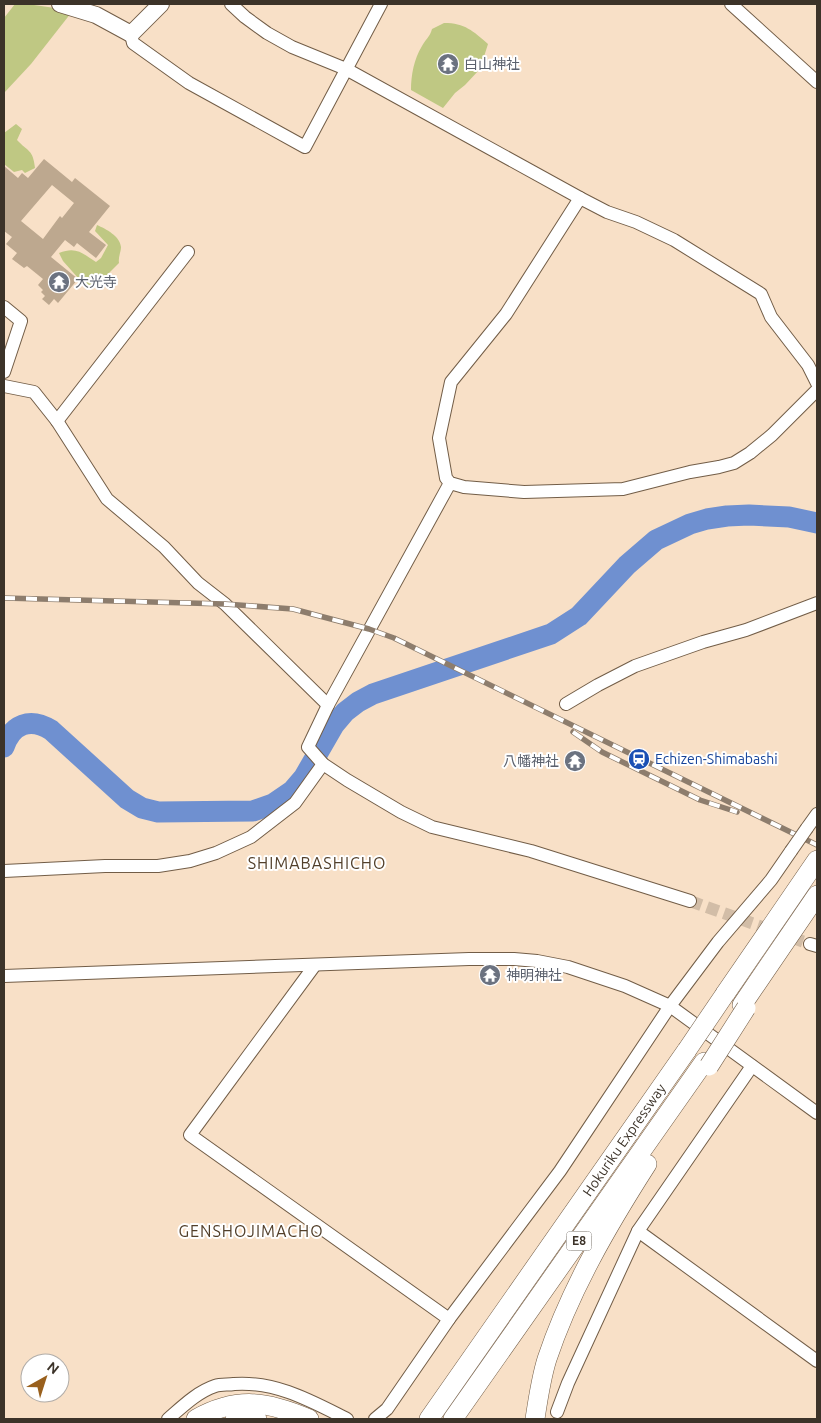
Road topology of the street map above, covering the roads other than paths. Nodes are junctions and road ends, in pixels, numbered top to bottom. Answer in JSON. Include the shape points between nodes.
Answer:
{"nodes":[{"id":1,"x":60,"y":4,"type":"edge"},
{"id":2,"x":161,"y":4,"type":"edge"},
{"id":3,"x":231,"y":4,"type":"edge"},
{"id":4,"x":381,"y":4,"type":"edge"},
{"id":5,"x":731,"y":4,"type":"edge"},
{"id":6,"x":131,"y":34,"type":"junction"},
{"id":7,"x":346,"y":69,"type":"junction"},
{"id":8,"x":817,"y":82,"type":"edge"},
{"id":9,"x":580,"y":198,"type":"junction"},
{"id":10,"x":188,"y":252,"type":"dead end"},
{"id":11,"x":4,"y":307,"type":"edge"},
{"id":12,"x":4,"y":372,"type":"edge"},
{"id":13,"x":817,"y":383,"type":"edge"},
{"id":14,"x":4,"y":386,"type":"edge"},
{"id":15,"x":817,"y":390,"type":"edge"},
{"id":16,"x":57,"y":421,"type":"junction"},
{"id":17,"x":450,"y":483,"type":"junction"},
{"id":18,"x":817,"y":603,"type":"edge"},
{"id":19,"x":566,"y":704,"type":"dead end"},
{"id":20,"x":328,"y":705,"type":"junction"},
{"id":21,"x":318,"y":758,"type":"junction"},
{"id":22,"x":817,"y":814,"type":"edge"},
{"id":23,"x":816,"y":861,"type":"edge"},
{"id":24,"x":4,"y":871,"type":"edge"},
{"id":25,"x":817,"y":896,"type":"edge"},
{"id":26,"x":690,"y":902,"type":"tunnel mouth"},
{"id":27,"x":315,"y":964,"type":"junction"},
{"id":28,"x":4,"y":976,"type":"edge"},
{"id":29,"x":670,"y":1006,"type":"junction"},
{"id":30,"x":707,"y":1064,"type":"junction"},
{"id":31,"x":752,"y":1066,"type":"junction"},
{"id":32,"x":817,"y":1113,"type":"edge"},
{"id":33,"x":638,"y":1231,"type":"junction"},
{"id":34,"x":545,"y":1254,"type":"junction"},
{"id":35,"x":449,"y":1319,"type":"junction"},
{"id":36,"x":817,"y":1361,"type":"edge"},
{"id":37,"x":557,"y":1412,"type":"dead end"},
{"id":38,"x":168,"y":1419,"type":"edge"},
{"id":39,"x":196,"y":1419,"type":"edge"},
{"id":40,"x":235,"y":1419,"type":"edge"},
{"id":41,"x":257,"y":1419,"type":"edge"},
{"id":42,"x":309,"y":1419,"type":"edge"},
{"id":43,"x":347,"y":1419,"type":"edge"},
{"id":44,"x":375,"y":1419,"type":"edge"},
{"id":45,"x":415,"y":1419,"type":"edge"},
{"id":46,"x":429,"y":1419,"type":"edge"},
{"id":47,"x":453,"y":1419,"type":"edge"},
{"id":48,"x":535,"y":1419,"type":"edge"}],
"edges":[{"from":1,"to":6,"type":"main road","via":[[96,15]]},
{"from":2,"to":6,"type":"main road"},
{"from":3,"to":7,"type":"street","via":[[267,33]]},
{"from":4,"to":7,"type":"street"},
{"from":5,"to":8,"type":"street"},
{"from":6,"to":7,"type":"street","via":[[133,43],[189,83],[305,147]]},
{"from":7,"to":9,"type":"street"},
{"from":9,"to":13,"type":"street","via":[[674,240],[761,294],[771,317],[808,365]]},
{"from":9,"to":17,"type":"street","via":[[506,314],[451,382],[438,438],[446,478]]},
{"from":10,"to":16,"type":"street"},
{"from":11,"to":12,"type":"street","via":[[21,321]]},
{"from":14,"to":16,"type":"street","via":[[34,392]]},
{"from":15,"to":17,"type":"street","via":[[750,453],[734,463],[719,467],[623,489],[524,492]]},
{"from":16,"to":20,"type":"street","via":[[107,499],[164,547]]},
{"from":17,"to":20,"type":"street"},
{"from":18,"to":19,"type":"street","via":[[635,666]]},
{"from":20,"to":21,"type":"street","via":[[308,747]]},
{"from":21,"to":24,"type":"street","via":[[295,804],[251,837],[216,853],[158,866]]},
{"from":21,"to":26,"type":"street","via":[[401,812],[432,827],[531,851]]},
{"from":22,"to":29,"type":"street","bridge":true,"via":[[771,880],[718,942]]},
{"from":23,"to":34,"type":"highway","name":"Hokuriku Expressway","number":"E8","bridge":true},
{"from":25,"to":30,"type":"highway","name":"Hokuriku Expressway","number":"E8"},
{"from":27,"to":28,"type":"street"},
{"from":27,"to":29,"type":"street","via":[[469,958],[537,961],[604,978]]},
{"from":27,"to":35,"type":"street","via":[[190,1135]]},
{"from":29,"to":31,"type":"street"},
{"from":29,"to":35,"type":"street","via":[[560,1171]]},
{"from":30,"to":47,"type":"highway","name":"Hokuriku Expressway","number":"E8"},
{"from":30,"to":48,"type":"highway","via":[[578,1284],[546,1361]]},
{"from":31,"to":32,"type":"street"},
{"from":31,"to":33,"type":"street"},
{"from":33,"to":36,"type":"street"},
{"from":33,"to":37,"type":"street"},
{"from":34,"to":45,"type":"highway"},
{"from":34,"to":46,"type":"highway","name":"Hokuriku Expressway","number":"E8"},
{"from":35,"to":44,"type":"street","via":[[387,1408]]},
{"from":38,"to":43,"type":"street","via":[[198,1395],[216,1386],[240,1384],[287,1391]]},
{"from":39,"to":42,"type":"highway","via":[[228,1405],[248,1402],[270,1405]]},
{"from":40,"to":41,"type":"highway"}]}
